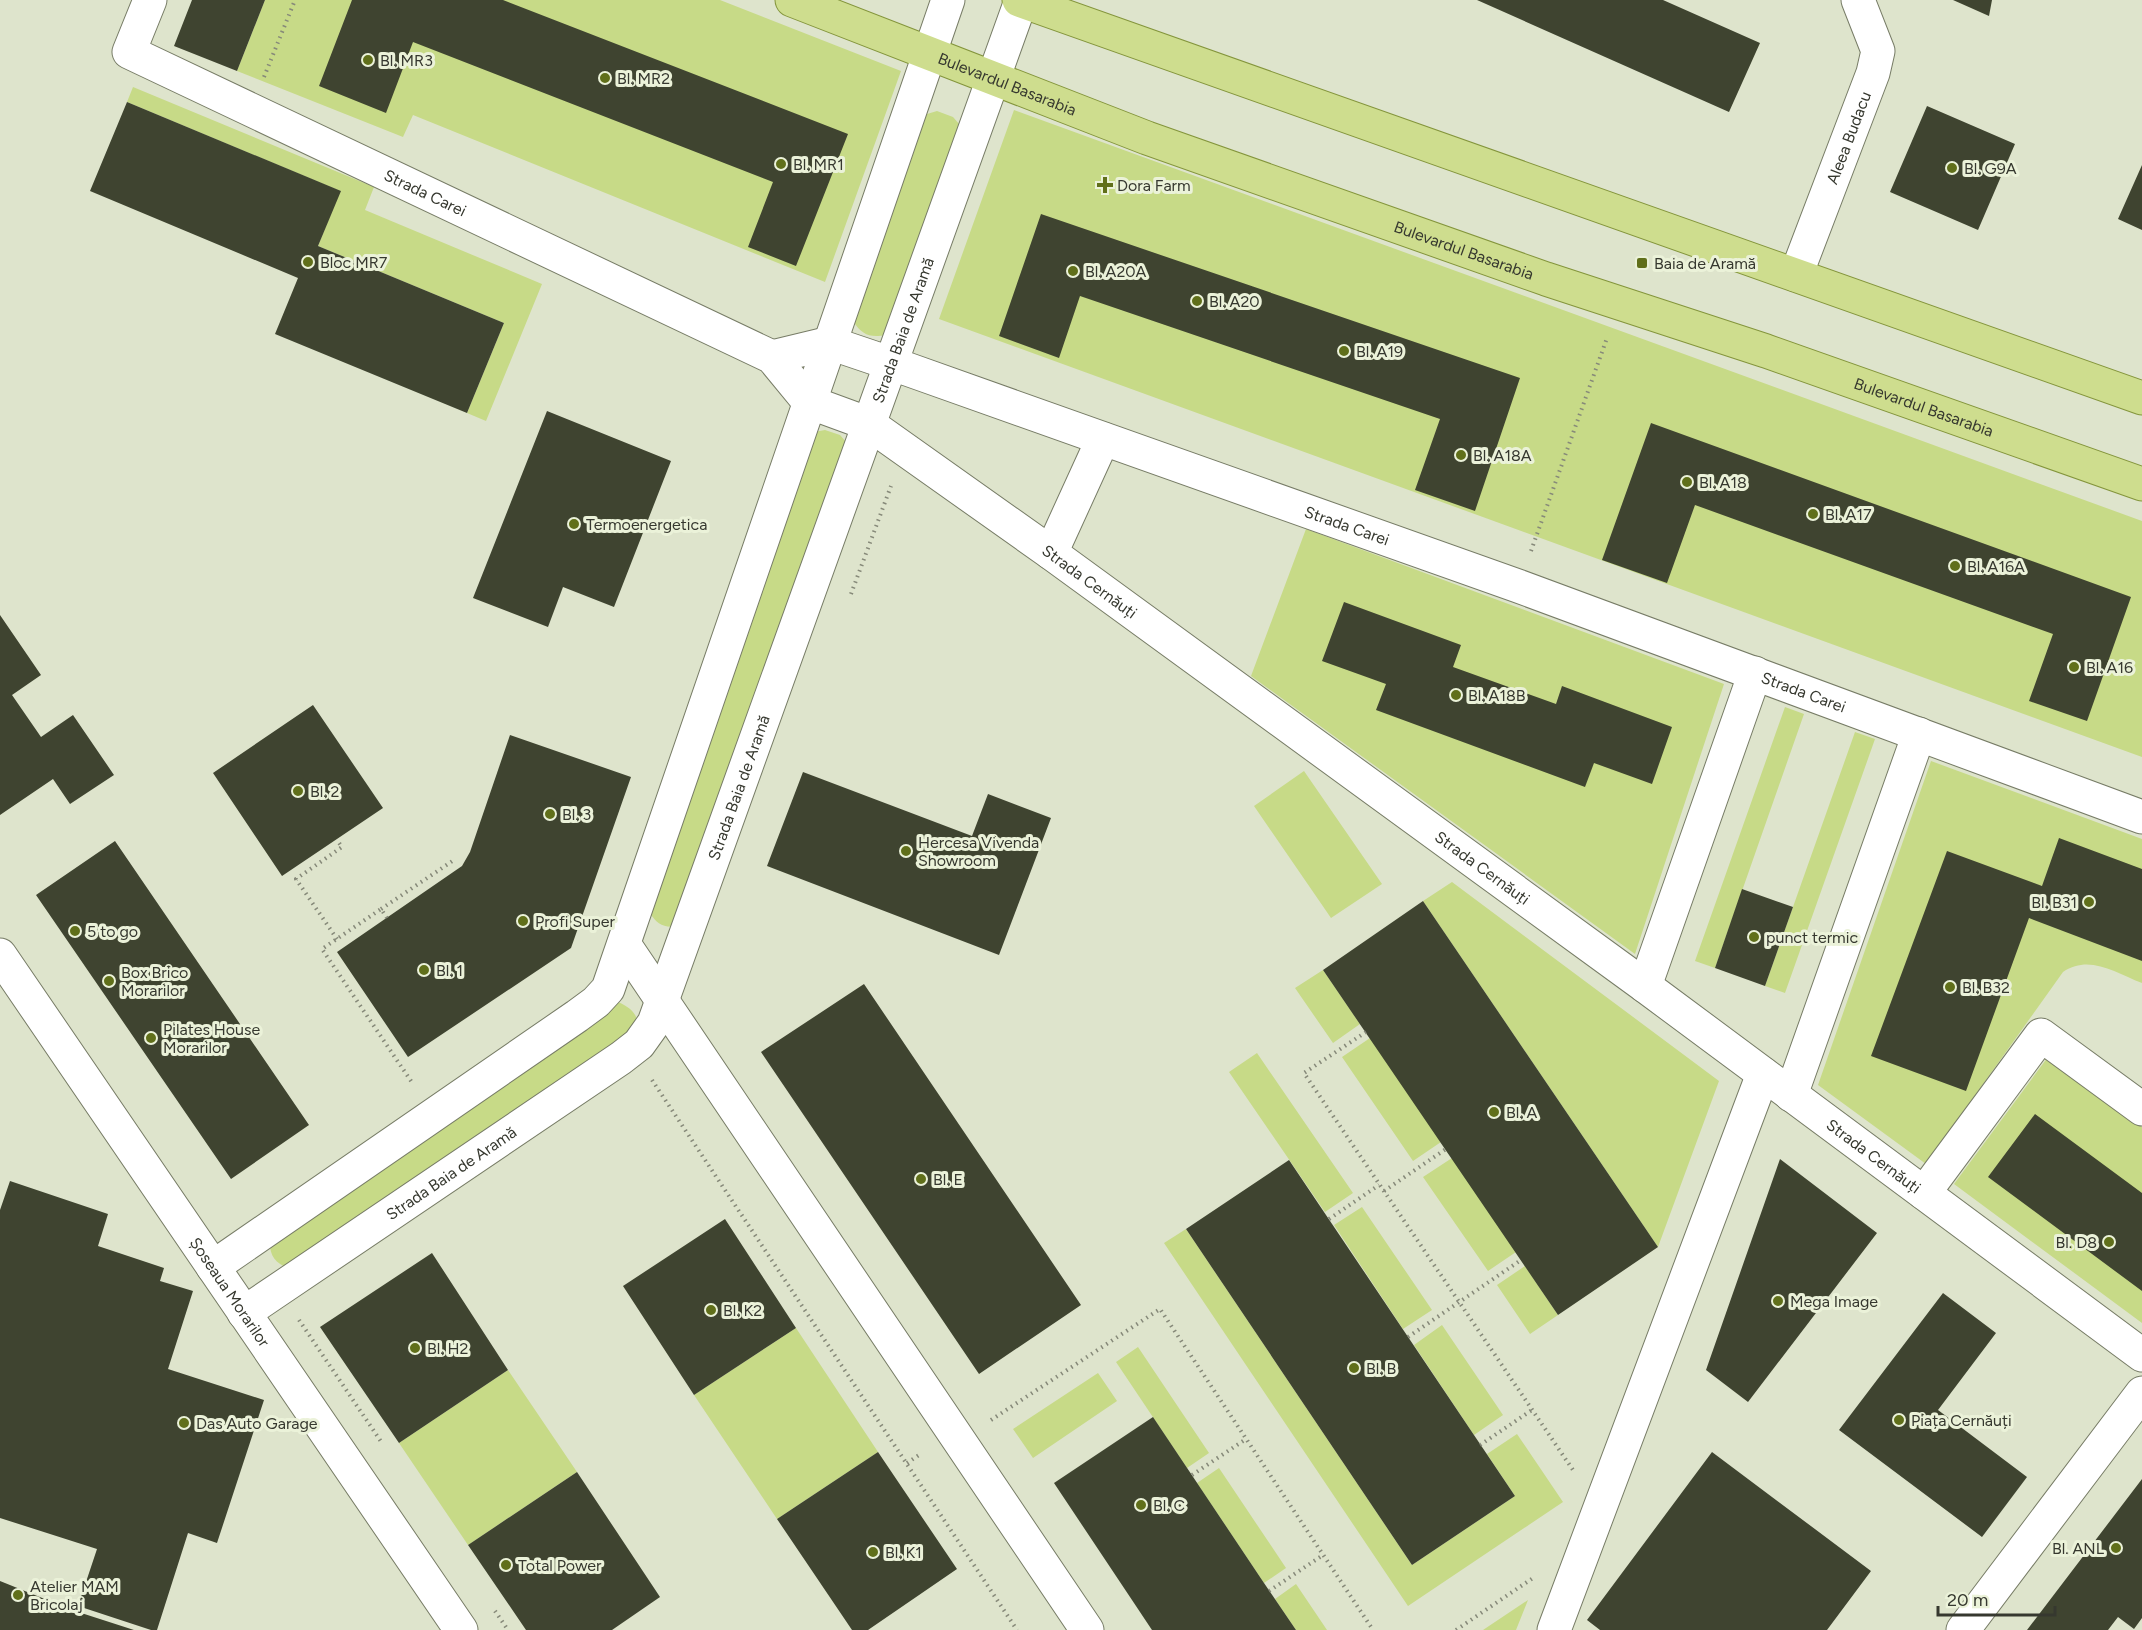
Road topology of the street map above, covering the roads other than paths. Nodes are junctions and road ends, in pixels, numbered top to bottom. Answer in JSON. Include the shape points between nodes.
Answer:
{"nodes":[{"id":1,"x":792,"y":0,"type":"edge"},
{"id":2,"x":948,"y":0,"type":"edge"},
{"id":3,"x":1020,"y":0,"type":"edge"},
{"id":4,"x":1858,"y":0,"type":"edge"},
{"id":5,"x":144,"y":2,"type":"edge"},
{"id":6,"x":930,"y":54,"type":"junction"},
{"id":7,"x":994,"y":77,"type":"junction"},
{"id":8,"x":1796,"y":274,"type":"junction"},
{"id":9,"x":830,"y":343,"type":"junction"},
{"id":10,"x":772,"y":357,"type":"junction"},
{"id":11,"x":891,"y":363,"type":"junction"},
{"id":12,"x":2142,"y":398,"type":"edge"},
{"id":13,"x":809,"y":402,"type":"junction"},
{"id":14,"x":869,"y":424,"type":"junction"},
{"id":15,"x":1103,"y":440,"type":"junction"},
{"id":16,"x":2142,"y":484,"type":"edge"},
{"id":17,"x":1052,"y":553,"type":"junction"},
{"id":18,"x":1755,"y":673,"type":"junction"},
{"id":19,"x":1919,"y":734,"type":"junction"},
{"id":20,"x":2142,"y":817,"type":"edge"},
{"id":21,"x":624,"y":944,"type":"junction"},
{"id":22,"x":0,"y":955,"type":"edge"},
{"id":23,"x":1645,"y":986,"type":"junction"},
{"id":24,"x":663,"y":1001,"type":"junction"},
{"id":25,"x":1777,"y":1084,"type":"junction"},
{"id":26,"x":2142,"y":1108,"type":"edge"},
{"id":27,"x":1924,"y":1193,"type":"junction"},
{"id":28,"x":213,"y":1267,"type":"junction"},
{"id":29,"x":244,"y":1313,"type":"junction"},
{"id":30,"x":2142,"y":1355,"type":"edge"},
{"id":31,"x":2142,"y":1393,"type":"edge"},
{"id":32,"x":461,"y":1630,"type":"edge"},
{"id":33,"x":1087,"y":1630,"type":"edge"},
{"id":34,"x":1554,"y":1630,"type":"edge"},
{"id":35,"x":1962,"y":1630,"type":"edge"}],
"edges":[{"from":1,"to":6,"type":"main road","name":"Bulevardul Basarabia"},
{"from":2,"to":6,"type":"street"},
{"from":3,"to":7,"type":"street","name":"Strada Baia de Aramă"},
{"from":3,"to":8,"type":"main road"},
{"from":4,"to":8,"type":"street","name":"Aleea Budacu","via":[[1878,51]]},
{"from":5,"to":10,"type":"street","name":"Strada Carei","via":[[129,52]]},
{"from":6,"to":7,"type":"main road","name":"Bulevardul Basarabia"},
{"from":6,"to":9,"type":"street"},
{"from":7,"to":11,"type":"street","name":"Strada Baia de Aramă"},
{"from":7,"to":16,"type":"main road","name":"Bulevardul Basarabia","via":[[1147,138]]},
{"from":8,"to":12,"type":"main road"},
{"from":9,"to":10,"type":"street"},
{"from":9,"to":11,"type":"street","name":"Strada Carei"},
{"from":9,"to":13,"type":"street"},
{"from":10,"to":13,"type":"street","name":"Strada Carei"},
{"from":11,"to":14,"type":"street","name":"Strada Baia de Aramă"},
{"from":11,"to":15,"type":"street","name":"Strada Carei"},
{"from":13,"to":14,"type":"street","name":"Strada Cernăuți"},
{"from":13,"to":21,"type":"street"},
{"from":14,"to":17,"type":"street","name":"Strada Cernăuți"},
{"from":14,"to":24,"type":"street","name":"Strada Baia de Aramă"},
{"from":15,"to":17,"type":"street"},
{"from":15,"to":18,"type":"street","name":"Strada Carei"},
{"from":17,"to":23,"type":"street","name":"Strada Cernăuți"},
{"from":18,"to":19,"type":"street","name":"Strada Carei"},
{"from":18,"to":23,"type":"street"},
{"from":19,"to":20,"type":"street","name":"Strada Carei"},
{"from":19,"to":25,"type":"street","via":[[1808,1048]]},
{"from":21,"to":24,"type":"street"},
{"from":21,"to":28,"type":"street","via":[[608,989],[596,1002]]},
{"from":22,"to":28,"type":"street","name":"Șoseaua Morarilor"},
{"from":23,"to":25,"type":"street","name":"Strada Cernăuți"},
{"from":24,"to":29,"type":"street","name":"Strada Baia de Aramă","via":[[639,1044],[621,1059]]},
{"from":24,"to":33,"type":"street"},
{"from":25,"to":27,"type":"street","name":"Strada Cernăuți"},
{"from":25,"to":34,"type":"street","via":[[1747,1115]]},
{"from":26,"to":27,"type":"street","via":[[2041,1035]]},
{"from":27,"to":30,"type":"street","name":"Strada Cernăuți"},
{"from":28,"to":29,"type":"street","name":"Șoseaua Morarilor"},
{"from":29,"to":32,"type":"street","name":"Șoseaua Morarilor"},
{"from":31,"to":35,"type":"street"}]}
